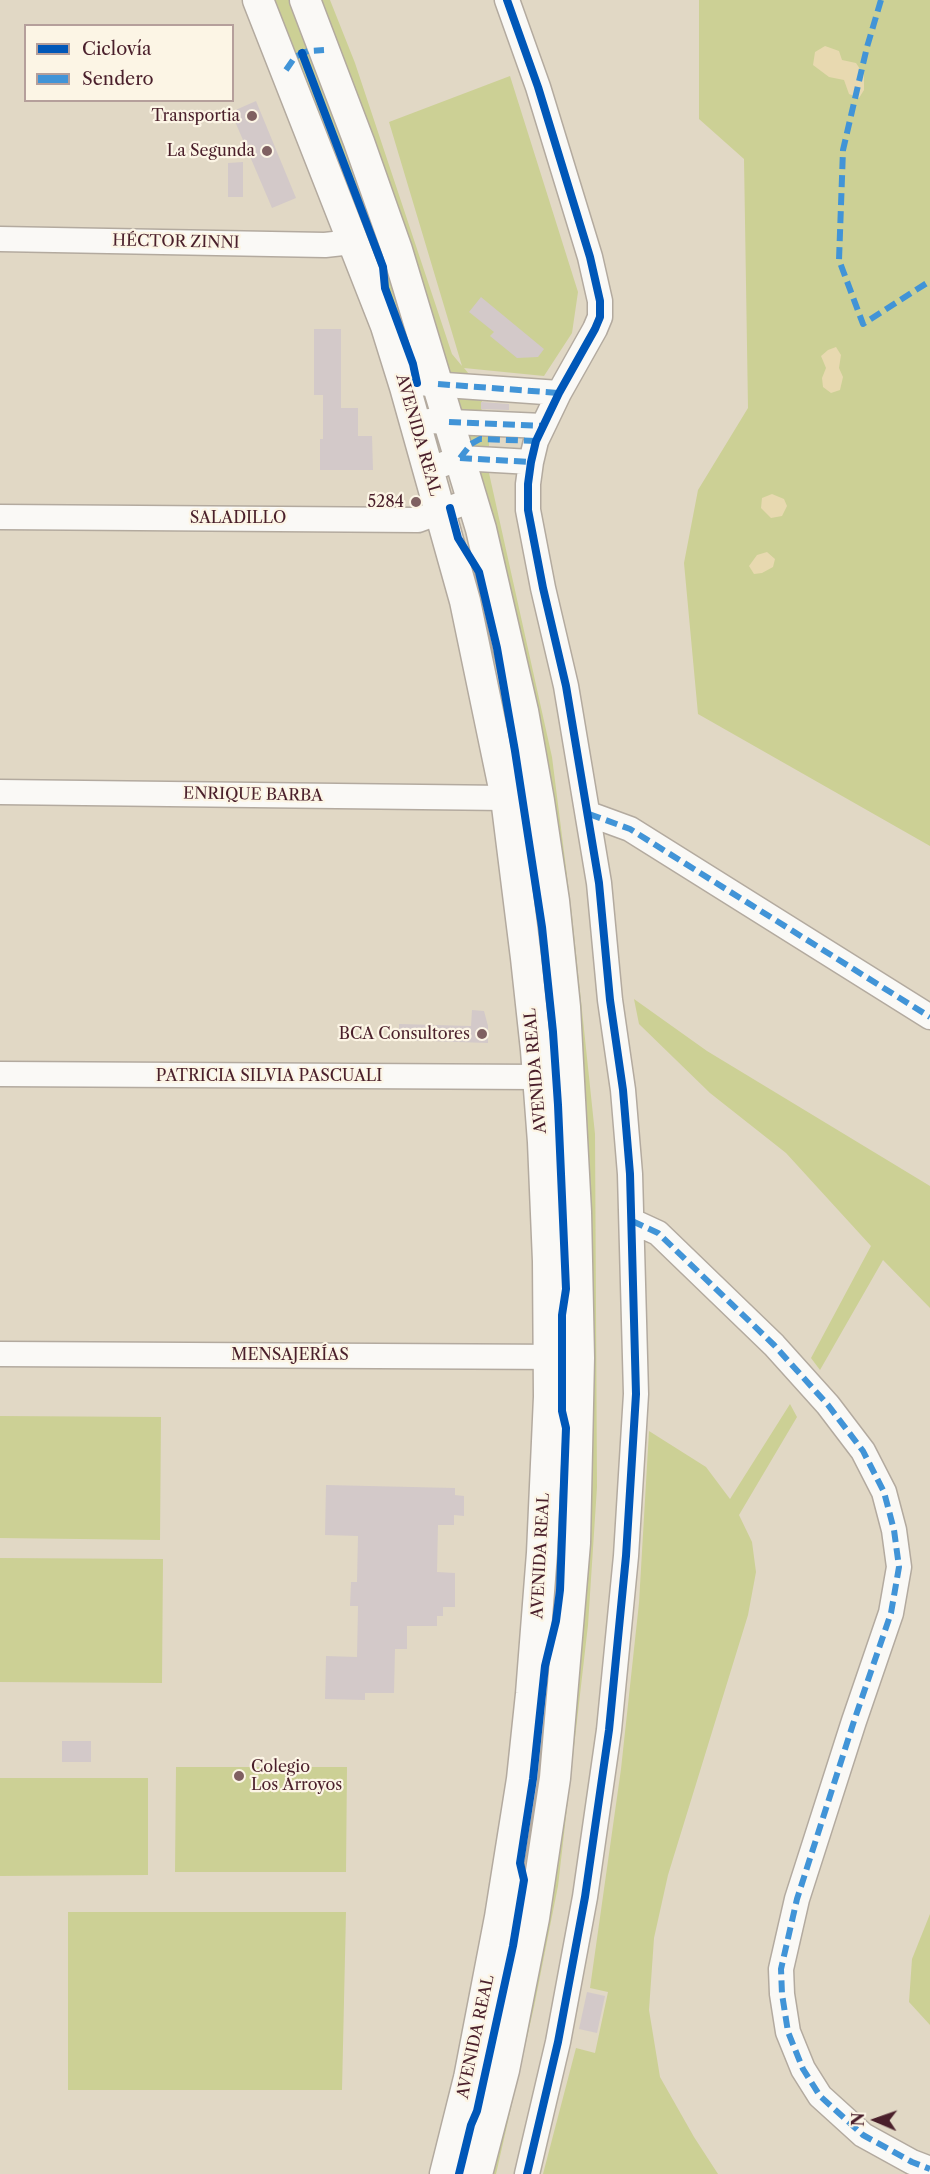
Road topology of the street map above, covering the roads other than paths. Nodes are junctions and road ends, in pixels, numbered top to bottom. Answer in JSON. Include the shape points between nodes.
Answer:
{"nodes":[{"id":1,"x":258,"y":0,"type":"edge"},
{"id":2,"x":305,"y":0,"type":"edge"},
{"id":3,"x":507,"y":0,"type":"edge"},
{"id":4,"x":0,"y":239,"type":"edge"},
{"id":5,"x":352,"y":242,"type":"junction"},
{"id":6,"x":438,"y":384,"type":"junction"},
{"id":7,"x":405,"y":387,"type":"junction"},
{"id":8,"x":560,"y":393,"type":"junction"},
{"id":9,"x":448,"y":422,"type":"junction"},
{"id":10,"x":416,"y":426,"type":"junction"},
{"id":11,"x":537,"y":443,"type":"junction"},
{"id":12,"x":460,"y":458,"type":"junction"},
{"id":13,"x":428,"y":470,"type":"junction"},
{"id":14,"x":472,"y":500,"type":"junction"},
{"id":15,"x":441,"y":512,"type":"junction"},
{"id":16,"x":0,"y":517,"type":"edge"},
{"id":17,"x":0,"y":792,"type":"edge"},
{"id":18,"x":506,"y":798,"type":"junction"},
{"id":19,"x":589,"y":814,"type":"junction"},
{"id":20,"x":930,"y":1017,"type":"edge"},
{"id":21,"x":0,"y":1074,"type":"edge"},
{"id":22,"x":537,"y":1077,"type":"junction"},
{"id":23,"x":632,"y":1221,"type":"junction"},
{"id":24,"x":0,"y":1354,"type":"edge"},
{"id":25,"x":548,"y":1357,"type":"junction"},
{"id":26,"x":579,"y":1358,"type":"junction"},
{"id":27,"x":930,"y":2169,"type":"edge"},
{"id":28,"x":445,"y":2174,"type":"edge"},
{"id":29,"x":477,"y":2174,"type":"edge"},
{"id":30,"x":527,"y":2174,"type":"edge"}],
"edges":[{"from":1,"to":5,"type":"main road","name":"AVENIDA REAL"},
{"from":2,"to":6,"type":"main road","name":"AVENIDA REAL","via":[[397,250]]},
{"from":3,"to":8,"type":"street","via":[[538,87],[600,301],[595,329]]},
{"from":4,"to":5,"type":"street","name":"HÉCTOR ZINNI","via":[[325,245]]},
{"from":5,"to":7,"type":"main road","name":"AVENIDA REAL","via":[[386,326]]},
{"from":6,"to":7,"type":"street"},
{"from":6,"to":8,"type":"street"},
{"from":6,"to":9,"type":"main road","name":"AVENIDA REAL"},
{"from":7,"to":10,"type":"main road","name":"AVENIDA REAL"},
{"from":8,"to":11,"type":"street"},
{"from":9,"to":10,"type":"street","via":[[429,421]]},
{"from":9,"to":11,"type":"street"},
{"from":9,"to":12,"type":"main road","name":"AVENIDA REAL"},
{"from":10,"to":13,"type":"main road","name":"AVENIDA REAL"},
{"from":11,"to":12,"type":"street","via":[[480,439]]},
{"from":11,"to":19,"type":"street","via":[[528,484],[528,510]]},
{"from":12,"to":13,"type":"street"},
{"from":12,"to":14,"type":"main road","name":"AVENIDA REAL"},
{"from":13,"to":15,"type":"main road","name":"AVENIDA REAL"},
{"from":14,"to":15,"type":"street","name":"SALADILLO"},
{"from":14,"to":26,"type":"main road","name":"AVENIDA REAL","via":[[523,711],[554,901],[571,1094]]},
{"from":15,"to":16,"type":"street","name":"SALADILLO","via":[[418,520]]},
{"from":15,"to":18,"type":"main road","name":"AVENIDA REAL","via":[[465,601]]},
{"from":17,"to":18,"type":"street","name":"ENRIQUE BARBA"},
{"from":18,"to":22,"type":"main road","name":"AVENIDA REAL"},
{"from":19,"to":20,"type":"street","via":[[630,829]]},
{"from":19,"to":23,"type":"street","via":[[623,1090]]},
{"from":21,"to":22,"type":"street","name":"PATRICIA SILVIA PASCUALI"},
{"from":22,"to":25,"type":"main road","name":"AVENIDA REAL","via":[[548,1249]]},
{"from":23,"to":27,"type":"street","via":[[658,1233],[798,1372],[863,1451],[884,1492],[899,1567],[891,1614],[797,1899],[781,1969],[782,1994],[788,2032],[803,2069],[820,2096],[863,2135]]},
{"from":23,"to":30,"type":"street","via":[[636,1394],[626,1556],[609,1730],[585,1898],[558,2042]]},
{"from":24,"to":25,"type":"street","name":"MENSAJERÍAS"},
{"from":25,"to":26,"type":"street","name":"MENSAJERÍAS"},
{"from":25,"to":28,"type":"main road","name":"AVENIDA REAL","via":[[542,1553],[522,1779],[500,1917]]},
{"from":26,"to":29,"type":"main road","name":"AVENIDA REAL","via":[[575,1543],[555,1778],[534,1918]]}]}
